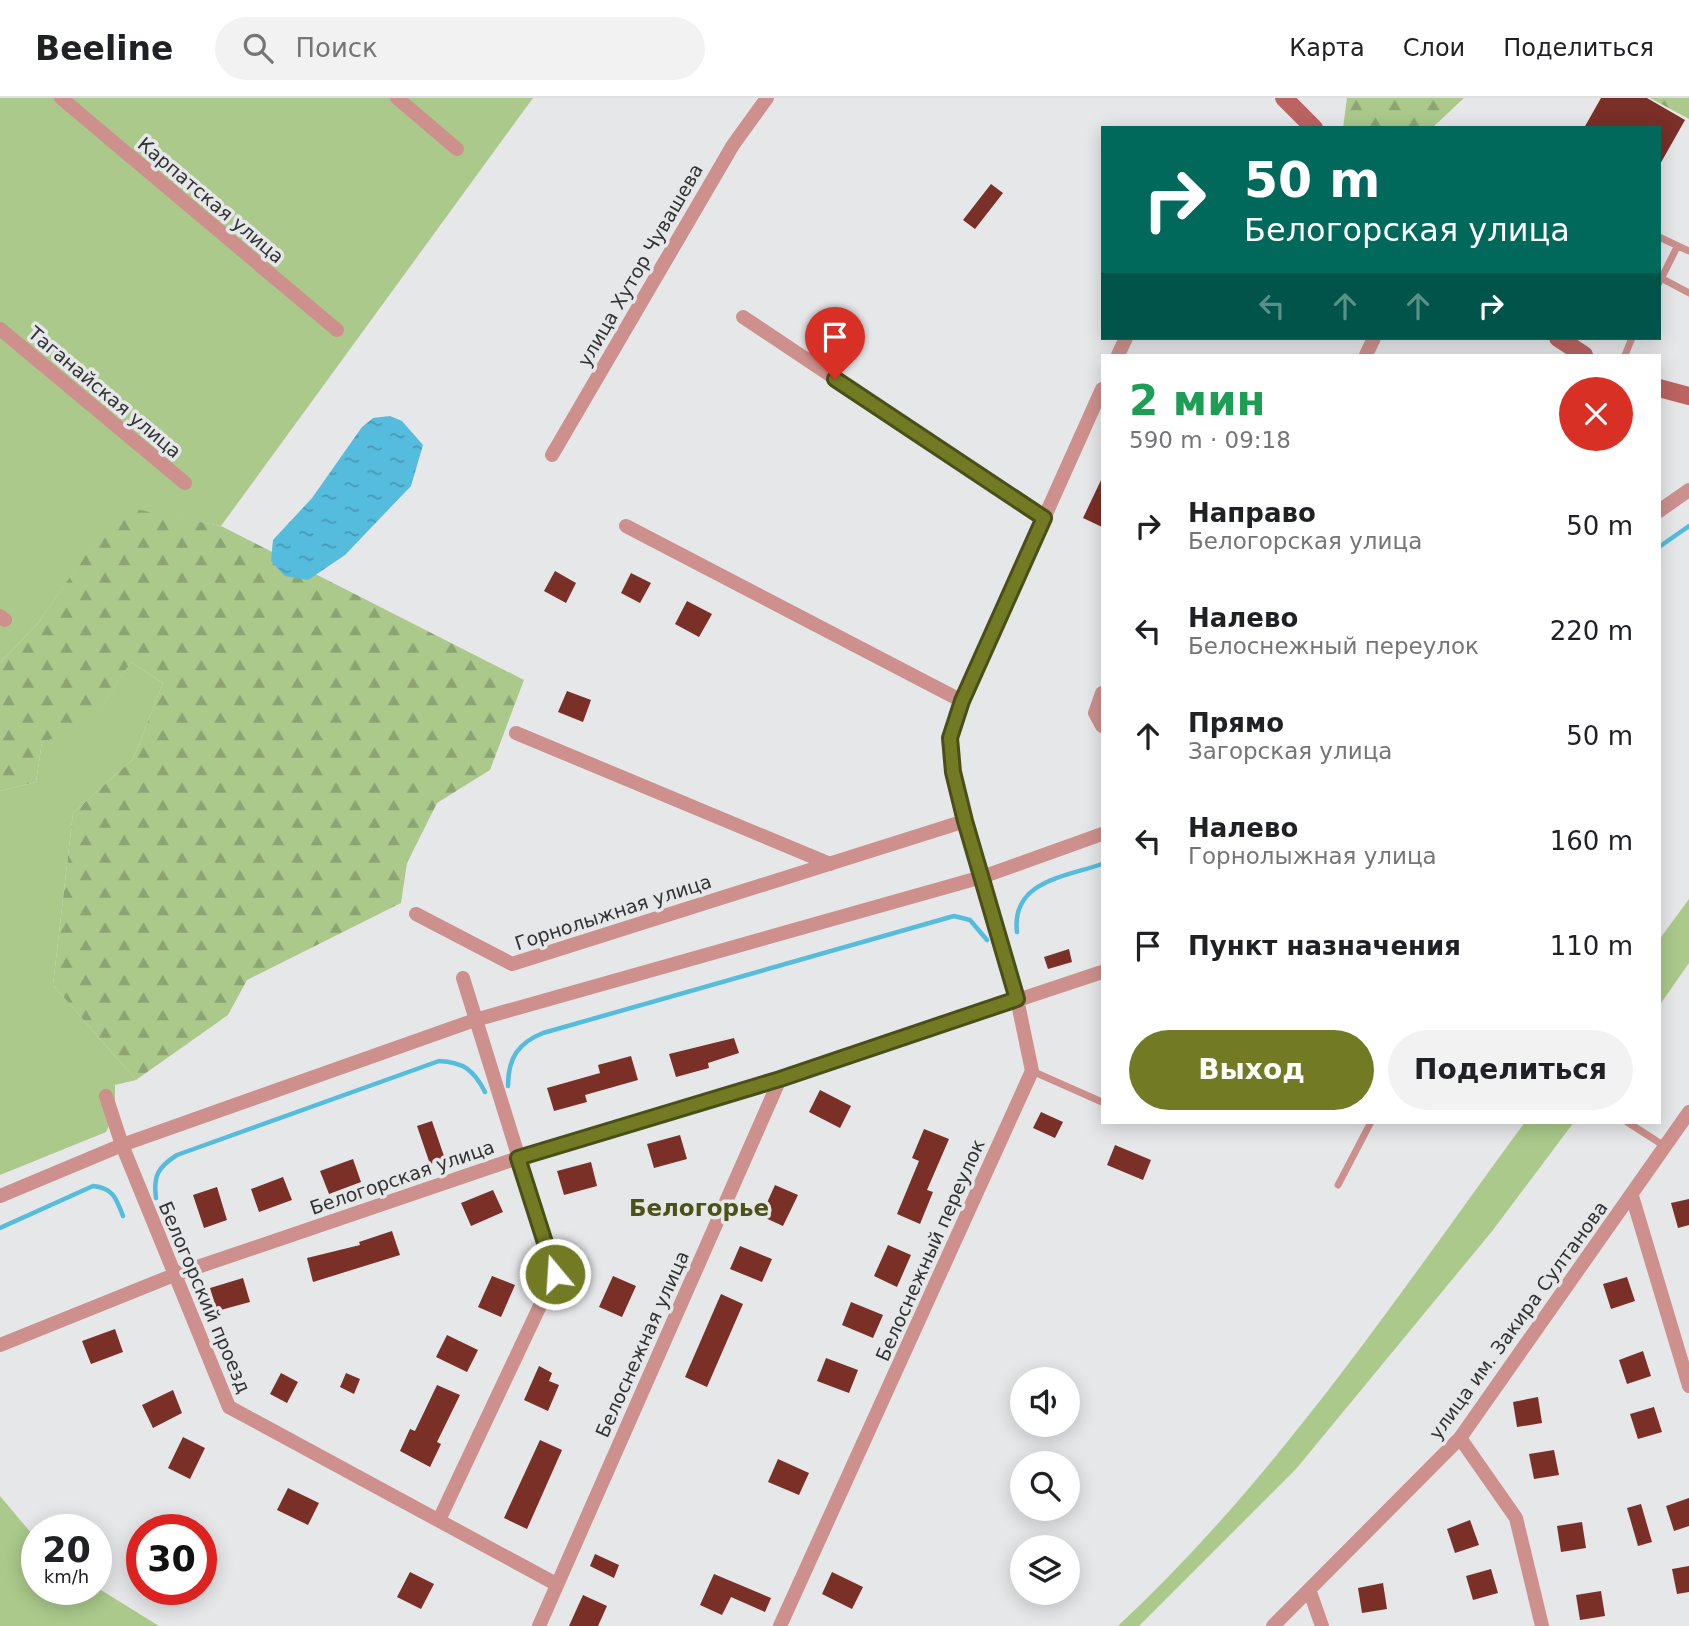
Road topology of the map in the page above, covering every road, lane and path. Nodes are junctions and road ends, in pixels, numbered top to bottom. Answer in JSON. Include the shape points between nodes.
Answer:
{"nodes":[{"id":1,"x":61,"y":98,"type":"edge"},
{"id":2,"x":397,"y":98,"type":"edge"},
{"id":3,"x":767,"y":98,"type":"edge"},
{"id":4,"x":1284,"y":98,"type":"edge"},
{"id":5,"x":1312,"y":126,"type":"edge"},
{"id":6,"x":457,"y":149,"type":"dead end"},
{"id":7,"x":1661,"y":238,"type":"edge"},
{"id":8,"x":1677,"y":247,"type":"junction"},
{"id":9,"x":1689,"y":251,"type":"edge"},
{"id":10,"x":1661,"y":277,"type":"edge"},
{"id":11,"x":1661,"y":279,"type":"edge"},
{"id":12,"x":1689,"y":293,"type":"edge"},
{"id":13,"x":743,"y":317,"type":"dead end"},
{"id":14,"x":0,"y":329,"type":"edge"},
{"id":15,"x":337,"y":330,"type":"dead end"},
{"id":16,"x":1561,"y":340,"type":"edge"},
{"id":17,"x":1582,"y":354,"type":"edge"},
{"id":18,"x":1661,"y":388,"type":"edge"},
{"id":19,"x":1101,"y":391,"type":"edge"},
{"id":20,"x":1689,"y":396,"type":"edge"},
{"id":21,"x":552,"y":455,"type":"dead end"},
{"id":22,"x":185,"y":483,"type":"dead end"},
{"id":23,"x":1689,"y":490,"type":"edge"},
{"id":24,"x":1661,"y":510,"type":"edge"},
{"id":25,"x":1044,"y":518,"type":"junction"},
{"id":26,"x":626,"y":526,"type":"dead end"},
{"id":27,"x":1101,"y":697,"type":"edge"},
{"id":28,"x":962,"y":701,"type":"junction"},
{"id":29,"x":1101,"y":724,"type":"edge"},
{"id":30,"x":516,"y":733,"type":"dead end"},
{"id":31,"x":965,"y":821,"type":"junction"},
{"id":32,"x":1101,"y":834,"type":"edge"},
{"id":33,"x":830,"y":864,"type":"junction"},
{"id":34,"x":982,"y":877,"type":"junction"},
{"id":35,"x":416,"y":914,"type":"dead end"},
{"id":36,"x":1101,"y":972,"type":"edge"},
{"id":37,"x":463,"y":978,"type":"dead end"},
{"id":38,"x":1017,"y":999,"type":"junction"},
{"id":39,"x":475,"y":1020,"type":"junction"},
{"id":40,"x":1032,"y":1071,"type":"junction"},
{"id":41,"x":780,"y":1079,"type":"junction"},
{"id":42,"x":106,"y":1096,"type":"dead end"},
{"id":43,"x":1101,"y":1102,"type":"edge"},
{"id":44,"x":1689,"y":1112,"type":"edge"},
{"id":45,"x":1370,"y":1124,"type":"edge"},
{"id":46,"x":1630,"y":1124,"type":"edge"},
{"id":47,"x":122,"y":1146,"type":"junction"},
{"id":48,"x":1666,"y":1147,"type":"junction"},
{"id":49,"x":518,"y":1158,"type":"junction"},
{"id":50,"x":1338,"y":1185,"type":"dead end"},
{"id":51,"x":0,"y":1196,"type":"edge"},
{"id":52,"x":1632,"y":1196,"type":"junction"},
{"id":53,"x":174,"y":1275,"type":"junction"},
{"id":54,"x":0,"y":1345,"type":"edge"},
{"id":55,"x":1689,"y":1386,"type":"edge"},
{"id":56,"x":1461,"y":1438,"type":"junction"},
{"id":57,"x":439,"y":1520,"type":"junction"},
{"id":58,"x":556,"y":1584,"type":"junction"},
{"id":59,"x":1310,"y":1592,"type":"junction"},
{"id":60,"x":539,"y":1626,"type":"edge"},
{"id":61,"x":780,"y":1626,"type":"edge"},
{"id":62,"x":1273,"y":1626,"type":"edge"},
{"id":63,"x":1322,"y":1626,"type":"edge"},
{"id":64,"x":1542,"y":1626,"type":"edge"}],
"edges":[{"from":1,"to":15,"type":"street","name":"Карпатская улица"},
{"from":2,"to":6,"type":"street"},
{"from":3,"to":21,"type":"street","name":"улица Хутор Чувашева","via":[[733,145]]},
{"from":4,"to":5,"type":"street"},
{"from":7,"to":8,"type":"lane"},
{"from":8,"to":9,"type":"lane"},
{"from":8,"to":10,"type":"lane"},
{"from":11,"to":12,"type":"lane"},
{"from":13,"to":25,"type":"street"},
{"from":14,"to":22,"type":"street","name":"Таганайская улица"},
{"from":16,"to":17,"type":"street"},
{"from":18,"to":20,"type":"street"},
{"from":19,"to":25,"type":"street"},
{"from":23,"to":24,"type":"street"},
{"from":25,"to":28,"type":"street"},
{"from":26,"to":28,"type":"street"},
{"from":27,"to":29,"type":"street","via":[[1095,712]]},
{"from":28,"to":31,"type":"street","via":[[950,738]]},
{"from":30,"to":33,"type":"street"},
{"from":31,"to":33,"type":"street","name":"Горнолыжная улица"},
{"from":31,"to":34,"type":"street"},
{"from":32,"to":34,"type":"street"},
{"from":33,"to":35,"type":"street","name":"Горнолыжная улица","via":[[512,964]]},
{"from":34,"to":38,"type":"street"},
{"from":34,"to":39,"type":"street"},
{"from":36,"to":38,"type":"street","name":"Белогорская улица"},
{"from":37,"to":39,"type":"street"},
{"from":38,"to":40,"type":"street"},
{"from":38,"to":41,"type":"street","name":"Белогорская улица"},
{"from":39,"to":47,"type":"street"},
{"from":39,"to":49,"type":"street"},
{"from":40,"to":43,"type":"lane"},
{"from":40,"to":61,"type":"street","name":"Белоснежный переулок"},
{"from":41,"to":49,"type":"street","name":"Белогорская улица"},
{"from":41,"to":58,"type":"street","name":"Белоснежная улица"},
{"from":42,"to":47,"type":"street","name":"Белогорский проезд"},
{"from":44,"to":48,"type":"street","name":"улица им. Закира Султанова"},
{"from":45,"to":50,"type":"lane"},
{"from":46,"to":48,"type":"lane"},
{"from":47,"to":51,"type":"street"},
{"from":47,"to":53,"type":"street","name":"Белогорский проезд"},
{"from":48,"to":52,"type":"street","name":"улица им. Закира Султанова"},
{"from":49,"to":53,"type":"street","name":"Белогорская улица"},
{"from":49,"to":57,"type":"street","via":[[555,1274]]},
{"from":52,"to":55,"type":"street"},
{"from":52,"to":56,"type":"street","name":"улица им. Закира Султанова"},
{"from":53,"to":54,"type":"street","name":"Белогорская улица"},
{"from":53,"to":57,"type":"street","name":"Белогорский проезд","via":[[229,1407]]},
{"from":56,"to":59,"type":"street","name":"улица им. Закира Султанова"},
{"from":56,"to":64,"type":"street","via":[[1516,1518]]},
{"from":57,"to":58,"type":"street","name":"Белогорский проезд"},
{"from":58,"to":60,"type":"street","name":"Белоснежная улица"},
{"from":59,"to":62,"type":"street","name":"улица им. Закира Султанова"},
{"from":59,"to":63,"type":"street"}]}
